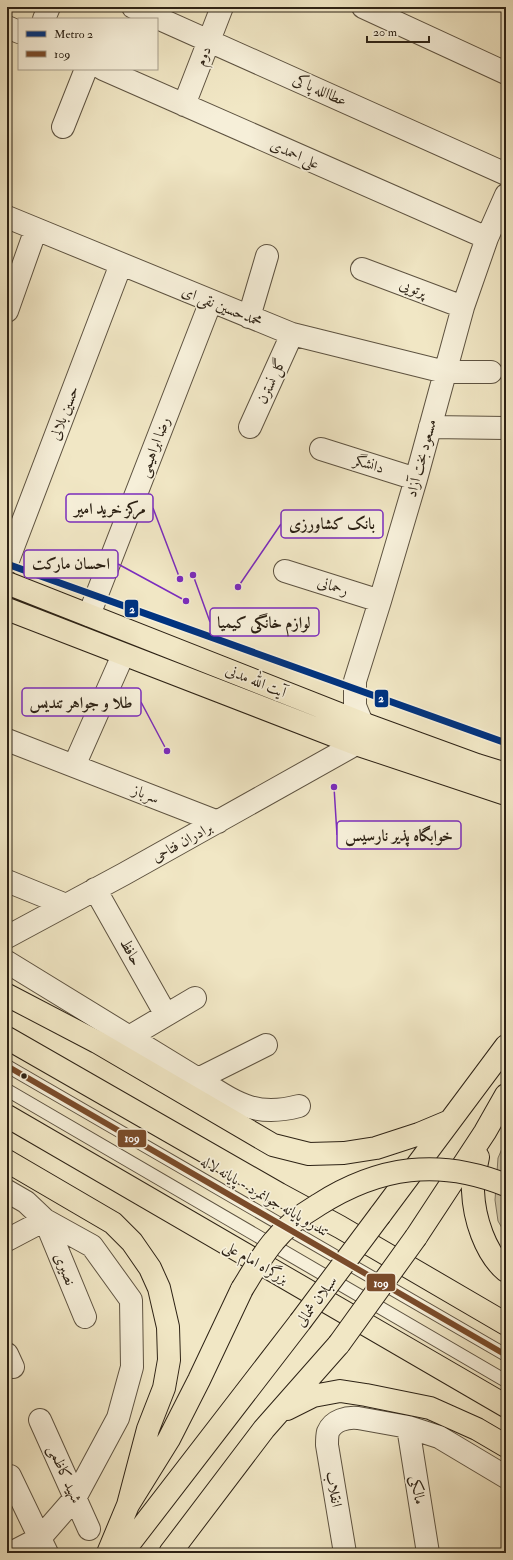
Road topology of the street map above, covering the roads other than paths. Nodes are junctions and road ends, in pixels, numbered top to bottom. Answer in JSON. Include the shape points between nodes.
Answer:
{"nodes":[{"id":1,"x":49,"y":7,"type":"edge"},
{"id":2,"x":133,"y":7,"type":"edge"},
{"id":3,"x":222,"y":7,"type":"edge"},
{"id":4,"x":363,"y":7,"type":"edge"},
{"id":5,"x":44,"y":18,"type":"edge"},
{"id":6,"x":158,"y":18,"type":"edge"},
{"id":7,"x":158,"y":18,"type":"edge"},
{"id":8,"x":7,"y":26,"type":"edge"},
{"id":9,"x":18,"y":32,"type":"edge"},
{"id":10,"x":209,"y":41,"type":"junction"},
{"id":11,"x":86,"y":70,"type":"edge"},
{"id":12,"x":105,"y":70,"type":"edge"},
{"id":13,"x":506,"y":73,"type":"edge"},
{"id":14,"x":184,"y":105,"type":"junction"},
{"id":15,"x":63,"y":127,"type":"dead end"},
{"id":16,"x":506,"y":174,"type":"edge"},
{"id":17,"x":504,"y":207,"type":"edge"},
{"id":18,"x":7,"y":217,"type":"edge"},
{"id":19,"x":36,"y":229,"type":"junction"},
{"id":20,"x":487,"y":238,"type":"junction"},
{"id":21,"x":267,"y":256,"type":"dead end"},
{"id":22,"x":121,"y":264,"type":"junction"},
{"id":23,"x":362,"y":269,"type":"dead end"},
{"id":24,"x":211,"y":301,"type":"junction"},
{"id":25,"x":463,"y":308,"type":"junction"},
{"id":26,"x":7,"y":311,"type":"edge"},
{"id":27,"x":249,"y":317,"type":"junction"},
{"id":28,"x":292,"y":334,"type":"junction"},
{"id":29,"x":445,"y":372,"type":"junction"},
{"id":30,"x":491,"y":372,"type":"dead end"},
{"id":31,"x":250,"y":427,"type":"dead end"},
{"id":32,"x":430,"y":427,"type":"junction"},
{"id":33,"x":506,"y":428,"type":"edge"},
{"id":34,"x":321,"y":449,"type":"dead end"},
{"id":35,"x":416,"y":479,"type":"junction"},
{"id":36,"x":7,"y":563,"type":"edge"},
{"id":37,"x":285,"y":571,"type":"dead end"},
{"id":38,"x":7,"y":583,"type":"edge"},
{"id":39,"x":380,"y":601,"type":"junction"},
{"id":40,"x":7,"y":609,"type":"edge"},
{"id":41,"x":89,"y":615,"type":"junction"},
{"id":42,"x":123,"y":655,"type":"junction"},
{"id":43,"x":362,"y":723,"type":"junction"},
{"id":44,"x":7,"y":740,"type":"edge"},
{"id":45,"x":356,"y":744,"type":"junction"},
{"id":46,"x":506,"y":761,"type":"edge"},
{"id":47,"x":477,"y":765,"type":"junction"},
{"id":48,"x":74,"y":766,"type":"junction"},
{"id":49,"x":506,"y":774,"type":"edge"},
{"id":50,"x":506,"y":794,"type":"edge"},
{"id":51,"x":218,"y":822,"type":"junction"},
{"id":52,"x":7,"y":881,"type":"edge"},
{"id":53,"x":95,"y":889,"type":"junction"},
{"id":54,"x":66,"y":905,"type":"junction"},
{"id":55,"x":7,"y":937,"type":"edge"},
{"id":56,"x":7,"y":962,"type":"edge"},
{"id":57,"x":7,"y":995,"type":"edge"},
{"id":58,"x":195,"y":998,"type":"dead end"},
{"id":59,"x":166,"y":1015,"type":"junction"},
{"id":60,"x":129,"y":1037,"type":"junction"},
{"id":61,"x":7,"y":1038,"type":"edge"},
{"id":62,"x":266,"y":1045,"type":"dead end"},
{"id":63,"x":506,"y":1046,"type":"edge"},
{"id":64,"x":7,"y":1066,"type":"edge"},
{"id":65,"x":198,"y":1079,"type":"junction"},
{"id":66,"x":7,"y":1090,"type":"edge"},
{"id":67,"x":506,"y":1095,"type":"edge"},
{"id":68,"x":299,"y":1106,"type":"dead end"},
{"id":69,"x":7,"y":1116,"type":"edge"},
{"id":70,"x":450,"y":1121,"type":"junction"},
{"id":71,"x":485,"y":1132,"type":"junction"},
{"id":72,"x":7,"y":1161,"type":"edge"},
{"id":73,"x":506,"y":1185,"type":"edge"},
{"id":74,"x":7,"y":1191,"type":"edge"},
{"id":75,"x":45,"y":1220,"type":"junction"},
{"id":76,"x":7,"y":1240,"type":"edge"},
{"id":77,"x":506,"y":1271,"type":"edge"},
{"id":78,"x":86,"y":1317,"type":"dead end"},
{"id":79,"x":506,"y":1324,"type":"edge"},
{"id":80,"x":506,"y":1355,"type":"edge"},
{"id":81,"x":506,"y":1380,"type":"edge"},
{"id":82,"x":506,"y":1406,"type":"edge"},
{"id":83,"x":40,"y":1420,"type":"dead end"},
{"id":84,"x":408,"y":1427,"type":"junction"},
{"id":85,"x":264,"y":1429,"type":"junction"},
{"id":86,"x":506,"y":1446,"type":"edge"},
{"id":87,"x":10,"y":1476,"type":"dead end"},
{"id":88,"x":505,"y":1480,"type":"edge"},
{"id":89,"x":75,"y":1498,"type":"junction"},
{"id":90,"x":128,"y":1505,"type":"junction"},
{"id":91,"x":89,"y":1529,"type":"dead end"},
{"id":92,"x":43,"y":1546,"type":"edge"},
{"id":93,"x":177,"y":1548,"type":"edge"},
{"id":94,"x":11,"y":1553,"type":"edge"},
{"id":95,"x":108,"y":1553,"type":"edge"},
{"id":96,"x":122,"y":1553,"type":"edge"},
{"id":97,"x":345,"y":1553,"type":"edge"},
{"id":98,"x":428,"y":1553,"type":"edge"}],
"edges":[{"from":1,"to":5,"type":"street"},
{"from":2,"to":6,"type":"street","name":"عطاالله پاکی"},
{"from":3,"to":10,"type":"street","name":"دوم"},
{"from":4,"to":13,"type":"street"},
{"from":7,"to":10,"type":"street","name":"عطاالله پاکی"},
{"from":8,"to":9,"type":"street"},
{"from":10,"to":14,"type":"street","name":"دوم"},
{"from":10,"to":16,"type":"street","name":"عطاالله پاکی"},
{"from":11,"to":15,"type":"street"},
{"from":12,"to":14,"type":"street","name":"علی احمدی"},
{"from":14,"to":20,"type":"street","name":"علی احمدی"},
{"from":17,"to":20,"type":"street","name":"مسعود بخت آزاد"},
{"from":18,"to":19,"type":"street","name":"محمدحسین نقی ای"},
{"from":19,"to":22,"type":"street","name":"محمدحسین نقی ای"},
{"from":19,"to":26,"type":"street"},
{"from":20,"to":25,"type":"street","name":"مسعود بخت آزاد"},
{"from":21,"to":27,"type":"street"},
{"from":22,"to":24,"type":"street","name":"محمدحسین نقی ای"},
{"from":22,"to":36,"type":"street","name":"حسین بلالی"},
{"from":23,"to":25,"type":"street","name":"پرتویی"},
{"from":24,"to":27,"type":"street","name":"محمدحسین نقی ای"},
{"from":24,"to":41,"type":"street","name":"رضا ابراهیمی"},
{"from":25,"to":29,"type":"street","name":"مسعود بخت آزاد"},
{"from":27,"to":28,"type":"street","name":"محمدحسین نقی ای"},
{"from":28,"to":29,"type":"street","name":"محمدحسین نقی ای"},
{"from":28,"to":31,"type":"street","name":"گل نسترن"},
{"from":29,"to":30,"type":"street","name":"محمدحسین نقی ای"},
{"from":29,"to":32,"type":"street","name":"مسعود بخت آزاد"},
{"from":32,"to":33,"type":"street"},
{"from":32,"to":35,"type":"street","name":"مسعود بخت آزاد"},
{"from":34,"to":35,"type":"street","name":"دانشگر"},
{"from":35,"to":39,"type":"street","name":"مسعود بخت آزاد"},
{"from":37,"to":39,"type":"street","name":"رحمانی"},
{"from":38,"to":41,"type":"main road","name":"آیت الله مدنی"},
{"from":39,"to":43,"type":"street","name":"مسعود بخت آزاد","via":[[355,680],[355,706]]},
{"from":40,"to":42,"type":"main road","name":"آیت الله مدنی"},
{"from":41,"to":43,"type":"main road","name":"آیت الله مدنی"},
{"from":42,"to":45,"type":"main road","name":"آیت الله مدنی"},
{"from":42,"to":48,"type":"street"},
{"from":43,"to":45,"type":"main road"},
{"from":43,"to":47,"type":"main road","name":"آیت الله مدنی"},
{"from":44,"to":48,"type":"street","name":"سرباز"},
{"from":45,"to":50,"type":"main road","name":"آیت الله مدنی"},
{"from":45,"to":51,"type":"street","name":"برادران فتاحی"},
{"from":46,"to":47,"type":"main road"},
{"from":47,"to":49,"type":"main road","name":"آیت الله مدنی"},
{"from":48,"to":51,"type":"street","name":"سرباز"},
{"from":51,"to":53,"type":"street","name":"برادران فتاحی"},
{"from":52,"to":54,"type":"street"},
{"from":53,"to":54,"type":"street","name":"برادران فتاحی"},
{"from":53,"to":59,"type":"street","name":"حافظ"},
{"from":54,"to":55,"type":"street","name":"برادران فتاحی"},
{"from":56,"to":60,"type":"street"},
{"from":57,"to":70,"type":"main road","via":[[97,1042],[272,1145],[309,1154],[344,1153],[376,1148]]},
{"from":58,"to":59,"type":"street"},
{"from":59,"to":60,"type":"street"},
{"from":60,"to":65,"type":"street"},
{"from":61,"to":79,"type":"main road"},
{"from":62,"to":65,"type":"street"},
{"from":63,"to":70,"type":"main road","name":"سبلان شمالی"},
{"from":64,"to":80,"type":"lane","name":"تندرو پایانه جوانمرد - پایانه لاله"},
{"from":65,"to":68,"type":"street","via":[[234,1102],[256,1109],[282,1110]]},
{"from":66,"to":81,"type":"lane"},
{"from":67,"to":71,"type":"main road"},
{"from":69,"to":82,"type":"main road","name":"بزرگراه امام علی"},
{"from":70,"to":96,"type":"main road","name":"سبلان شمالی","bridge":true,"via":[[300,1322]]},
{"from":71,"to":77,"type":"main road","via":[[478,1154],[473,1191],[486,1245]]},
{"from":71,"to":85,"type":"main road","bridge":true,"via":[[416,1237],[339,1344]]},
{"from":72,"to":90,"type":"main road","via":[[113,1223],[132,1242],[150,1268],[159,1288],[168,1327],[169,1360],[164,1388],[148,1429]]},
{"from":73,"to":90,"type":"main road","bridge":true,"via":[[465,1172],[434,1169],[402,1171],[358,1183],[302,1215],[274,1240],[242,1289],[169,1439]]},
{"from":74,"to":75,"type":"street","via":[[26,1202]]},
{"from":75,"to":76,"type":"street"},
{"from":75,"to":78,"type":"street","name":"نصیری"},
{"from":75,"to":89,"type":"street","via":[[92,1246],[131,1300],[132,1366],[118,1418]]},
{"from":83,"to":89,"type":"street","name":"شهید کاظمی"},
{"from":84,"to":88,"type":"street","via":[[438,1437]]},
{"from":84,"to":97,"type":"street","name":"انقلاب","via":[[348,1417],[341,1419],[328,1432],[327,1445]]},
{"from":84,"to":98,"type":"street","name":"مالکی"},
{"from":85,"to":86,"type":"main road","via":[[289,1407],[313,1396],[340,1391],[430,1408],[477,1429]]},
{"from":85,"to":93,"type":"main road"},
{"from":87,"to":92,"type":"street"},
{"from":89,"to":91,"type":"street","name":"شهید کاظمی"},
{"from":89,"to":92,"type":"street"},
{"from":90,"to":95,"type":"main road"},
{"from":92,"to":94,"type":"street"}]}
